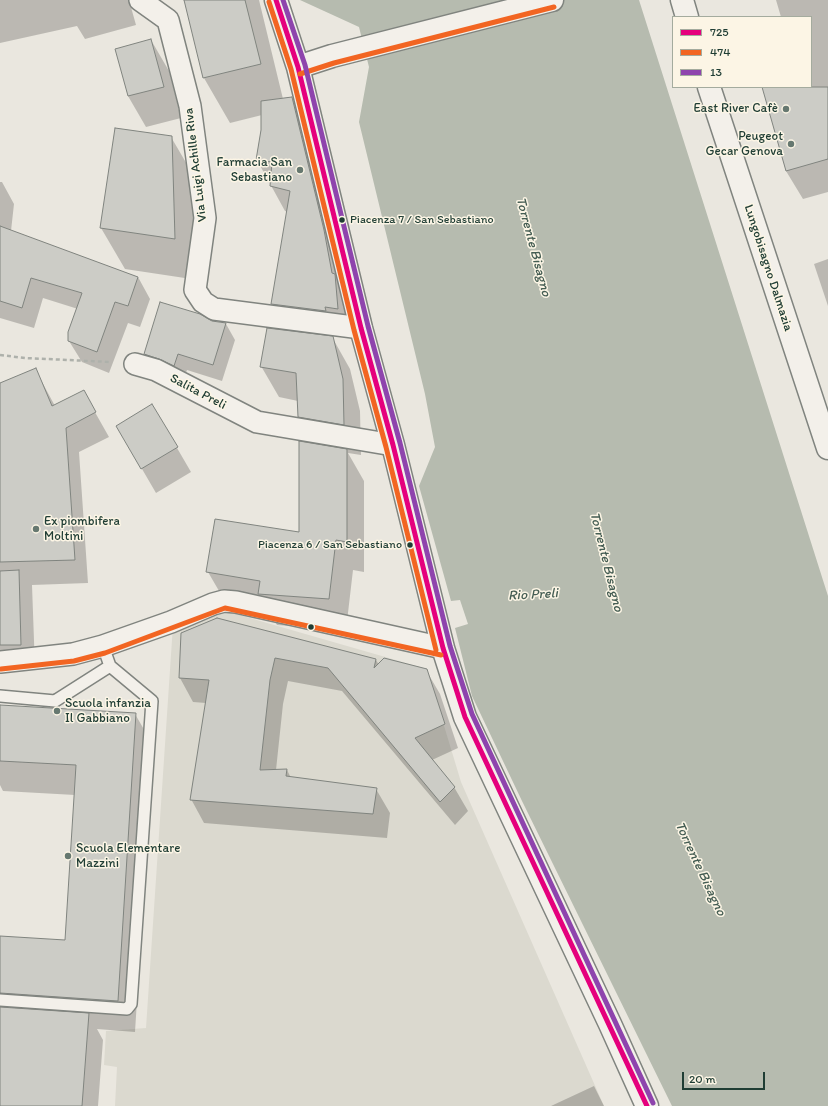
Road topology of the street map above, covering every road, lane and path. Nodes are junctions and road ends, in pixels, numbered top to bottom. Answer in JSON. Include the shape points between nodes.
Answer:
{"nodes":[{"id":1,"x":140,"y":0,"type":"edge"},
{"id":2,"x":276,"y":0,"type":"edge"},
{"id":3,"x":552,"y":0,"type":"edge"},
{"id":4,"x":682,"y":0,"type":"edge"},
{"id":5,"x":687,"y":16,"type":"edge"},
{"id":6,"x":298,"y":67,"type":"junction"},
{"id":7,"x":709,"y":88,"type":"edge"},
{"id":8,"x":362,"y":328,"type":"junction"},
{"id":9,"x":0,"y":356,"type":"edge"},
{"id":10,"x":135,"y":364,"type":"joint"},
{"id":11,"x":393,"y":445,"type":"junction"},
{"id":12,"x":828,"y":448,"type":"edge"},
{"id":13,"x":103,"y":646,"type":"junction"},
{"id":14,"x":443,"y":648,"type":"junction"},
{"id":15,"x":0,"y":662,"type":"edge"},
{"id":16,"x":110,"y":666,"type":"junction"},
{"id":17,"x":0,"y":696,"type":"edge"},
{"id":18,"x":0,"y":1000,"type":"edge"},
{"id":19,"x":647,"y":1106,"type":"edge"}],
"edges":[{"from":1,"to":8,"type":"street","name":"Via Luigi Achille Riva","via":[[168,20],[190,106],[205,218],[195,290],[203,302],[214,309]]},
{"from":2,"to":6,"type":"main road"},
{"from":3,"to":6,"type":"main road"},
{"from":4,"to":5,"type":"main road"},
{"from":6,"to":8,"type":"main road"},
{"from":7,"to":12,"type":"main road","name":"Lungobisagno Dalmazia"},
{"from":8,"to":11,"type":"main road"},
{"from":9,"to":10,"type":"path"},
{"from":10,"to":11,"type":"street","name":"Salita Preli","via":[[156,370],[257,422]]},
{"from":11,"to":14,"type":"main road"},
{"from":13,"to":14,"type":"street","via":[[224,601]]},
{"from":13,"to":15,"type":"street","via":[[73,654]]},
{"from":13,"to":16,"type":"lane"},
{"from":14,"to":19,"type":"main road","via":[[465,717]]},
{"from":16,"to":17,"type":"lane","via":[[55,701]]},
{"from":16,"to":18,"type":"lane","via":[[152,701],[131,1004],[127,1008]]}]}
